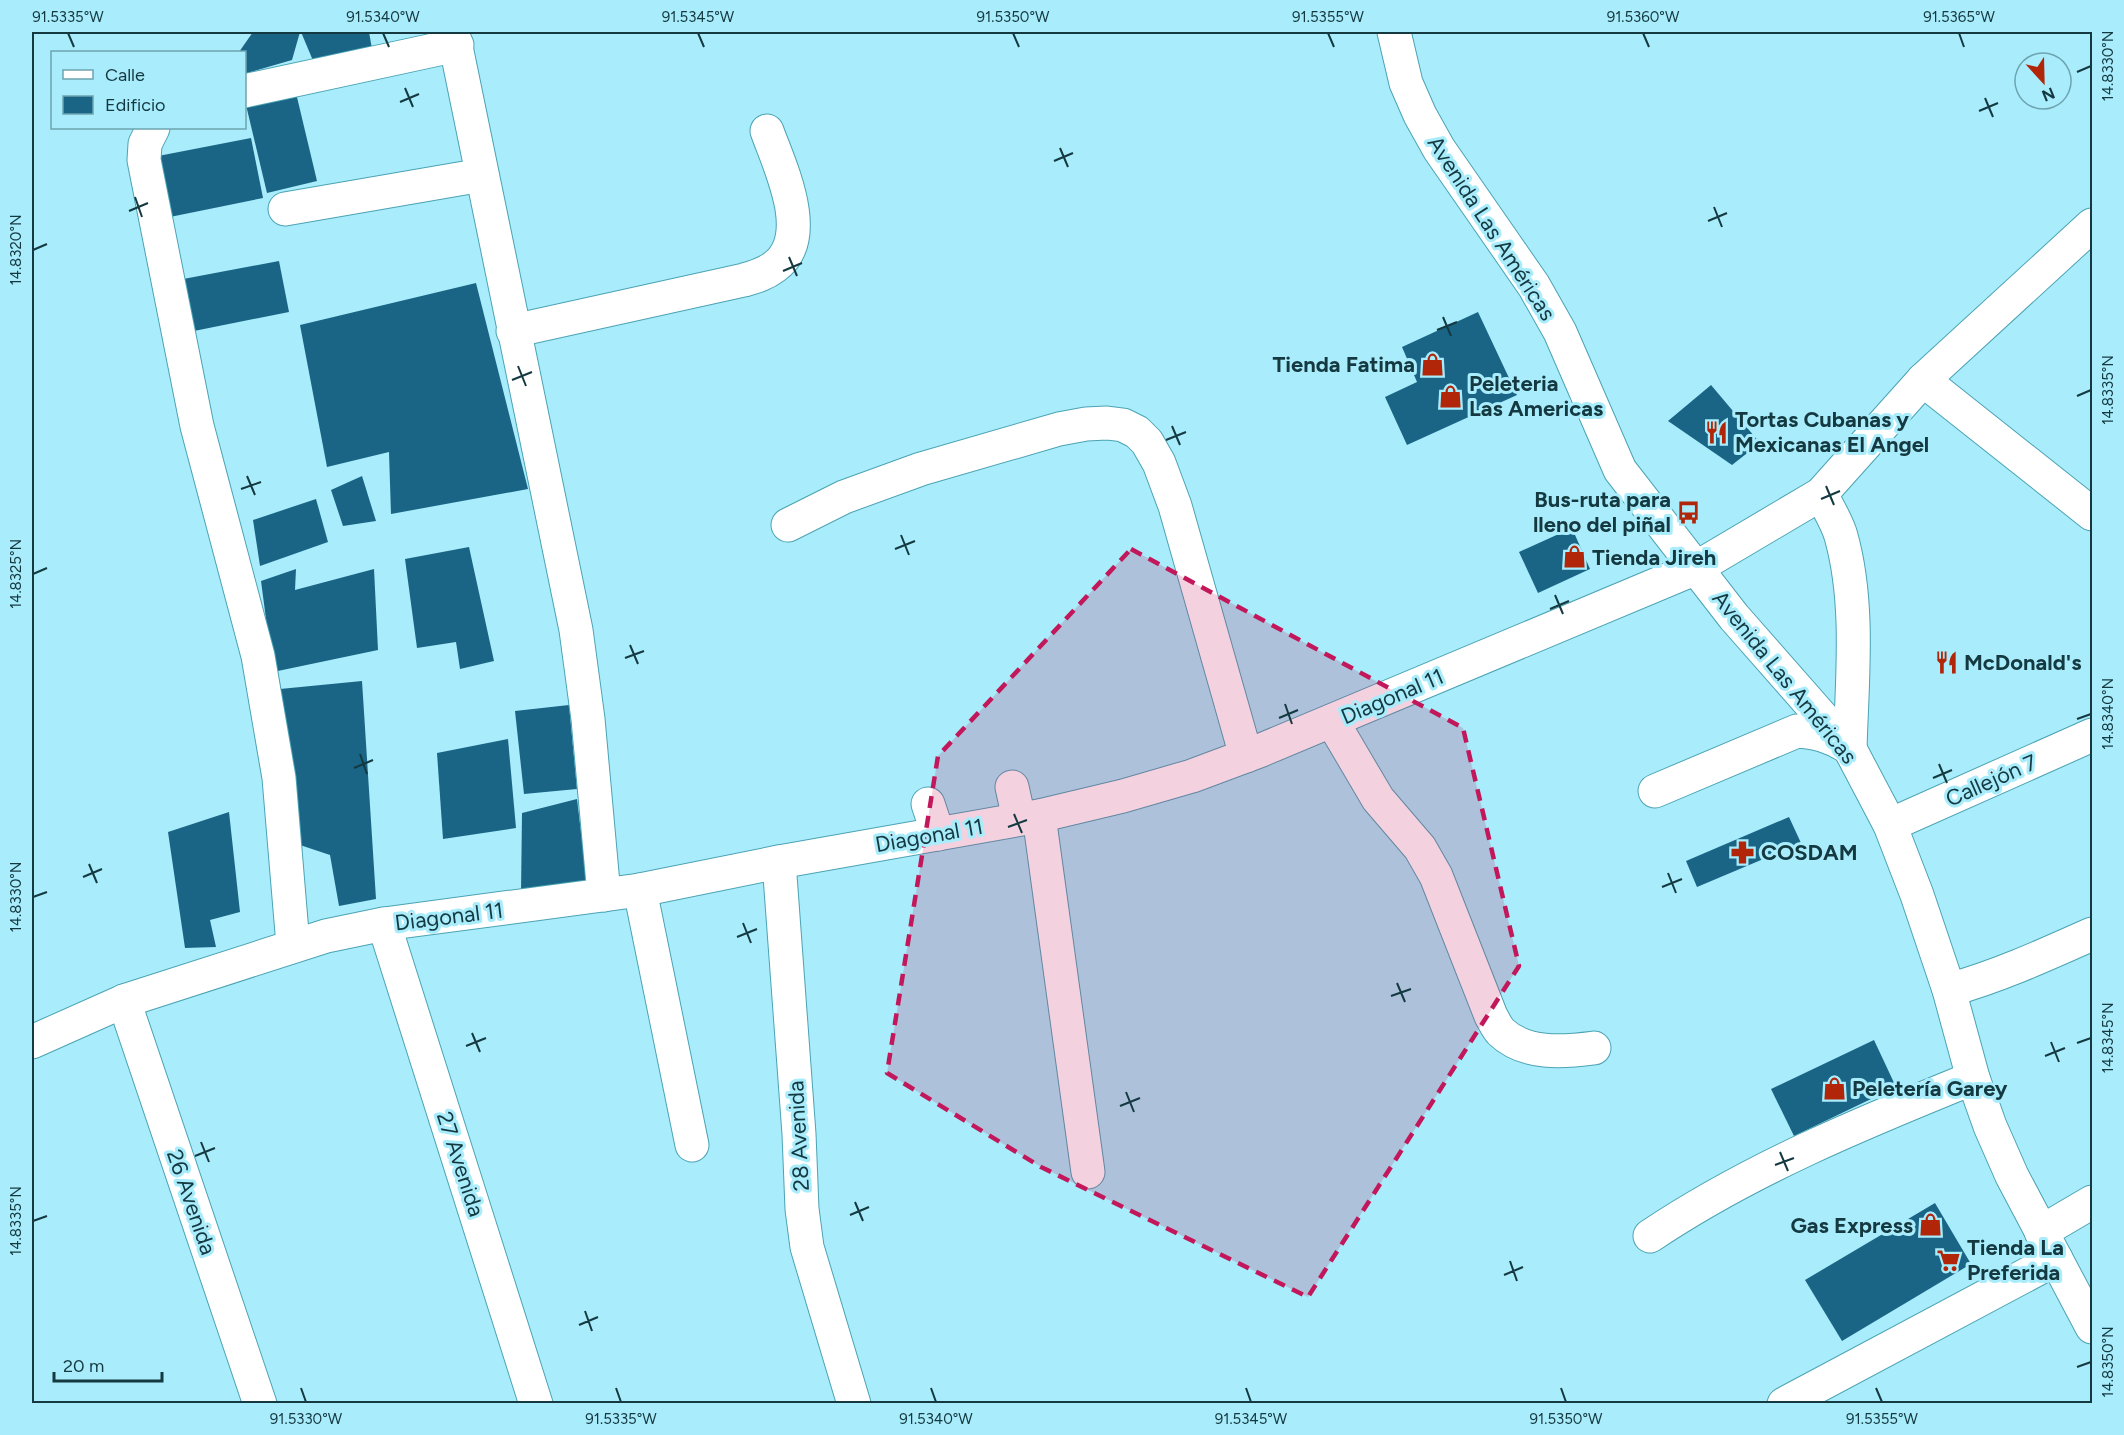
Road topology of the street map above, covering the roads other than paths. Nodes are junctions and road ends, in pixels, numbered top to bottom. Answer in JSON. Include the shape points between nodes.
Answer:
{"nodes":[{"id":1,"x":1395,"y":32,"type":"edge"},
{"id":2,"x":455,"y":38,"type":"edge"},
{"id":3,"x":246,"y":90,"type":"edge"},
{"id":4,"x":152,"y":129,"type":"edge"},
{"id":5,"x":767,"y":131,"type":"dead end"},
{"id":6,"x":482,"y":175,"type":"junction"},
{"id":7,"x":285,"y":209,"type":"dead end"},
{"id":8,"x":2092,"y":225,"type":"edge"},
{"id":9,"x":513,"y":331,"type":"junction"},
{"id":10,"x":1923,"y":380,"type":"junction"},
{"id":11,"x":1821,"y":494,"type":"junction"},
{"id":12,"x":2092,"y":514,"type":"edge"},
{"id":13,"x":788,"y":525,"type":"dead end"},
{"id":14,"x":1696,"y":567,"type":"junction"},
{"id":15,"x":1332,"y":721,"type":"junction"},
{"id":16,"x":2092,"y":735,"type":"edge"},
{"id":17,"x":1850,"y":749,"type":"junction"},
{"id":18,"x":1246,"y":756,"type":"junction"},
{"id":19,"x":1012,"y":787,"type":"dead end"},
{"id":20,"x":1655,"y":791,"type":"dead end"},
{"id":21,"x":1029,"y":818,"type":"junction"},
{"id":22,"x":1890,"y":825,"type":"junction"},
{"id":23,"x":779,"y":862,"type":"junction"},
{"id":24,"x":640,"y":890,"type":"junction"},
{"id":25,"x":604,"y":895,"type":"junction"},
{"id":26,"x":384,"y":924,"type":"junction"},
{"id":27,"x":2092,"y":934,"type":"edge"},
{"id":28,"x":293,"y":945,"type":"junction"},
{"id":29,"x":1949,"y":990,"type":"junction"},
{"id":30,"x":124,"y":1001,"type":"junction"},
{"id":31,"x":32,"y":1042,"type":"edge"},
{"id":32,"x":1594,"y":1048,"type":"dead end"},
{"id":33,"x":1973,"y":1078,"type":"junction"},
{"id":34,"x":692,"y":1145,"type":"dead end"},
{"id":35,"x":1088,"y":1172,"type":"dead end"},
{"id":36,"x":2092,"y":1202,"type":"edge"},
{"id":37,"x":1650,"y":1236,"type":"dead end"},
{"id":38,"x":2048,"y":1245,"type":"junction"},
{"id":39,"x":2092,"y":1327,"type":"edge"},
{"id":40,"x":1820,"y":1394,"type":"edge"},
{"id":41,"x":260,"y":1404,"type":"edge"},
{"id":42,"x":536,"y":1404,"type":"edge"},
{"id":43,"x":854,"y":1404,"type":"edge"},
{"id":44,"x":1784,"y":1404,"type":"edge"}],
"edges":[{"from":1,"to":14,"type":"street","name":"Avenida Las Américas","via":[[1406,83],[1439,149],[1534,286],[1560,332],[1620,470]]},
{"from":2,"to":3,"type":"street"},
{"from":2,"to":6,"type":"street"},
{"from":4,"to":28,"type":"street","via":[[145,144],[144,160],[197,426],[258,656],[270,717],[285,828]]},
{"from":5,"to":9,"type":"street","via":[[786,183],[793,220],[787,254],[776,266],[744,280]]},
{"from":6,"to":7,"type":"street"},
{"from":6,"to":9,"type":"street"},
{"from":8,"to":10,"type":"street","name":"Diagonal 11"},
{"from":9,"to":25,"type":"street","via":[[576,630]]},
{"from":10,"to":11,"type":"street","name":"Diagonal 11"},
{"from":10,"to":12,"type":"street"},
{"from":11,"to":14,"type":"street","name":"Diagonal 11"},
{"from":11,"to":17,"type":"street","via":[[1840,533],[1848,566],[1852,634]]},
{"from":13,"to":18,"type":"street","via":[[844,497],[921,469],[1059,429],[1107,423],[1137,432],[1159,463],[1175,506]]},
{"from":14,"to":15,"type":"street","name":"Diagonal 11"},
{"from":14,"to":17,"type":"street","name":"Avenida Las Américas","via":[[1734,617]]},
{"from":15,"to":18,"type":"street","name":"Diagonal 11"},
{"from":15,"to":32,"type":"street","via":[[1378,799],[1420,848],[1436,876],[1500,1031],[1519,1045],[1541,1049]]},
{"from":16,"to":22,"type":"street","name":"Callejón 7"},
{"from":17,"to":20,"type":"street","via":[[1816,732],[1797,731]]},
{"from":17,"to":22,"type":"street","name":"Avenida Las Américas"},
{"from":18,"to":21,"type":"street","name":"Diagonal 11","via":[[1123,796]]},
{"from":19,"to":21,"type":"street"},
{"from":21,"to":23,"type":"street","name":"Diagonal 11","via":[[933,819]]},
{"from":21,"to":35,"type":"street"},
{"from":22,"to":29,"type":"street","name":"Avenida Las Américas"},
{"from":23,"to":24,"type":"street","name":"Diagonal 11"},
{"from":23,"to":43,"type":"street","name":"28 Avenida","via":[[807,1247]]},
{"from":24,"to":25,"type":"street","name":"Diagonal 11"},
{"from":24,"to":34,"type":"street"},
{"from":25,"to":26,"type":"street","name":"Diagonal 11"},
{"from":26,"to":28,"type":"street","name":"Diagonal 11"},
{"from":26,"to":42,"type":"street","name":"27 Avenida"},
{"from":27,"to":29,"type":"street","via":[[1986,980]]},
{"from":28,"to":30,"type":"street","name":"Diagonal 11"},
{"from":29,"to":33,"type":"street","name":"Avenida Las Américas"},
{"from":30,"to":31,"type":"street","name":"Diagonal 11"},
{"from":30,"to":41,"type":"street","name":"26 Avenida"},
{"from":33,"to":37,"type":"street","via":[[1759,1172]]},
{"from":33,"to":38,"type":"street","name":"Avenida Las Américas","via":[[2012,1176]]},
{"from":36,"to":38,"type":"street"},
{"from":38,"to":39,"type":"street","name":"Avenida Las Américas"},
{"from":38,"to":40,"type":"street"},
{"from":40,"to":44,"type":"street"}]}
